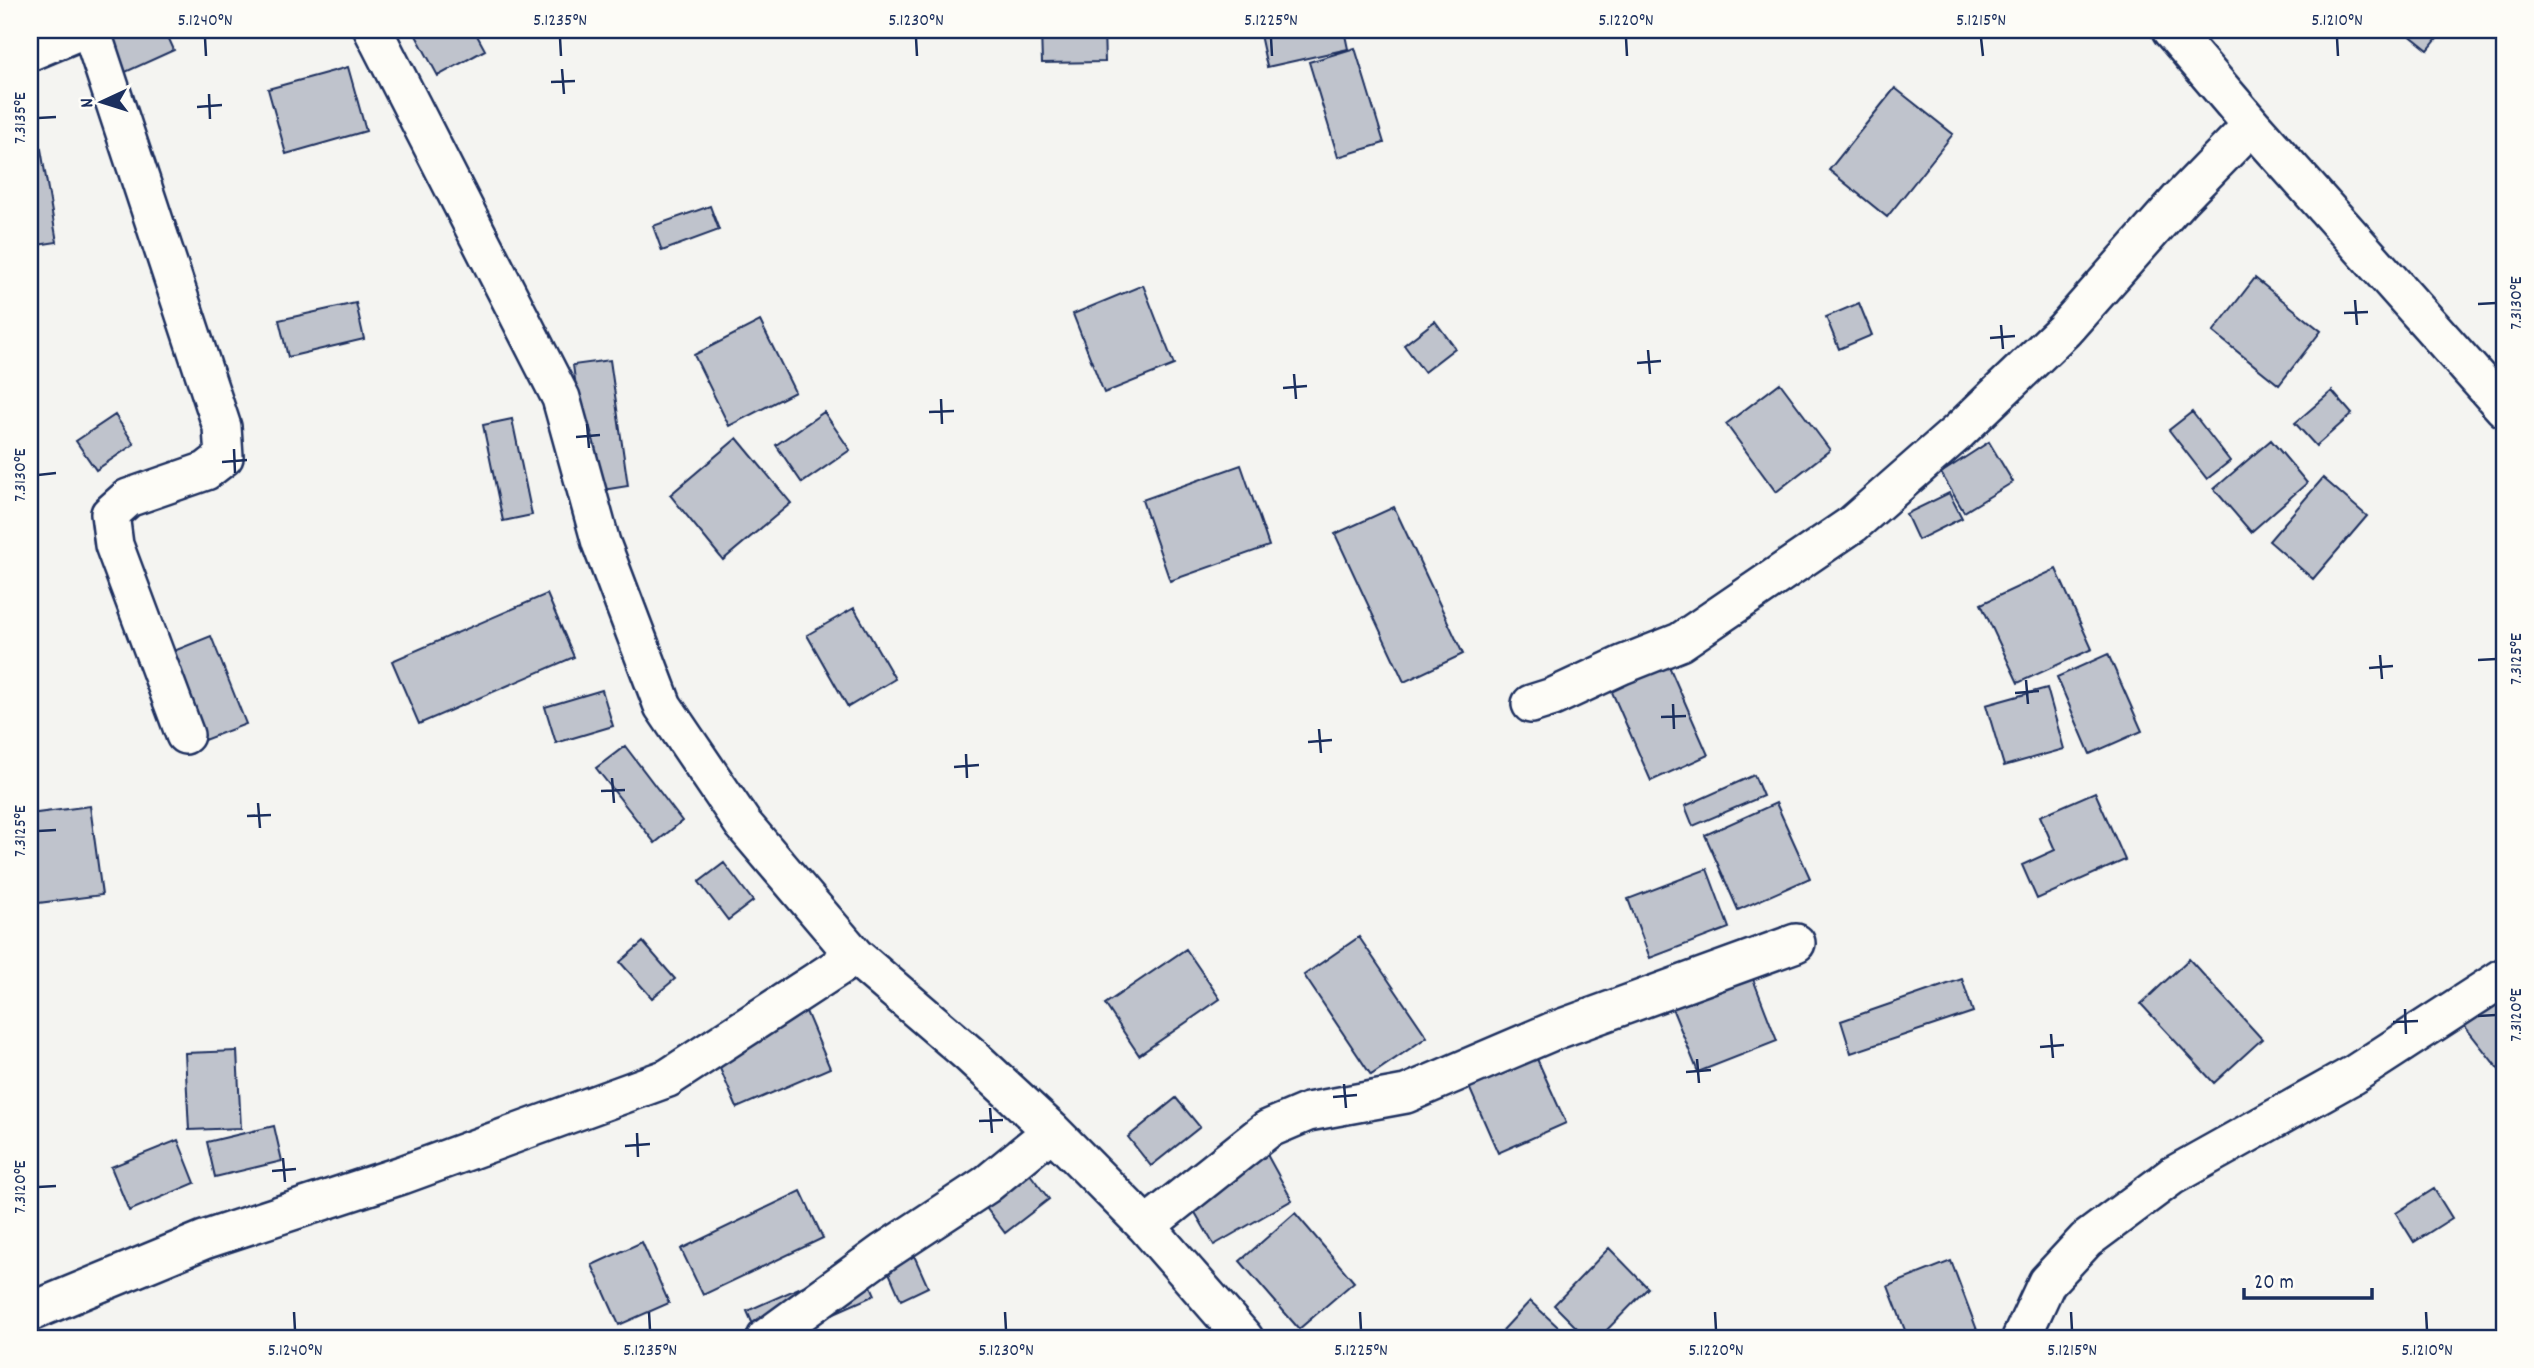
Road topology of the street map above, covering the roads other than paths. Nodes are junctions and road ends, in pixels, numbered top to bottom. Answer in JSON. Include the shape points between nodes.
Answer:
{"nodes":[{"id":1,"x":80,"y":30,"type":"edge"},
{"id":2,"x":91,"y":30,"type":"edge"},
{"id":3,"x":373,"y":30,"type":"edge"},
{"id":4,"x":2171,"y":30,"type":"edge"},
{"id":5,"x":30,"y":51,"type":"edge"},
{"id":6,"x":2252,"y":125,"type":"junction"},
{"id":7,"x":2504,"y":408,"type":"edge"},
{"id":8,"x":1531,"y":704,"type":"dead end"},
{"id":9,"x":185,"y":735,"type":"dead end"},
{"id":10,"x":1796,"y":943,"type":"dead end"},
{"id":11,"x":855,"y":956,"type":"junction"},
{"id":12,"x":2504,"y":977,"type":"edge"},
{"id":13,"x":1052,"y":1131,"type":"junction"},
{"id":14,"x":1146,"y":1227,"type":"junction"},
{"id":15,"x":30,"y":1312,"type":"edge"},
{"id":16,"x":1237,"y":1336,"type":"edge"},
{"id":17,"x":766,"y":1338,"type":"edge"},
{"id":18,"x":2021,"y":1338,"type":"edge"}],
"edges":[{"from":1,"to":5,"type":"street"},
{"from":2,"to":9,"type":"street","via":[[222,428],[224,457],[206,471],[128,498],[110,514],[114,545]]},
{"from":3,"to":11,"type":"street","via":[[561,398],[601,544],[663,706],[743,824]]},
{"from":4,"to":6,"type":"street"},
{"from":6,"to":7,"type":"street"},
{"from":6,"to":8,"type":"street","via":[[2064,330],[1853,524],[1680,642]]},
{"from":10,"to":14,"type":"street","via":[[1551,1032],[1406,1094],[1308,1112],[1268,1129]]},
{"from":11,"to":13,"type":"street"},
{"from":11,"to":15,"type":"street","via":[[668,1078],[402,1175],[204,1240]]},
{"from":12,"to":18,"type":"street","via":[[2353,1075],[2172,1176],[2086,1240],[2047,1282]]},
{"from":13,"to":14,"type":"street"},
{"from":13,"to":17,"type":"street","via":[[986,1185]]},
{"from":14,"to":16,"type":"street"}]}
